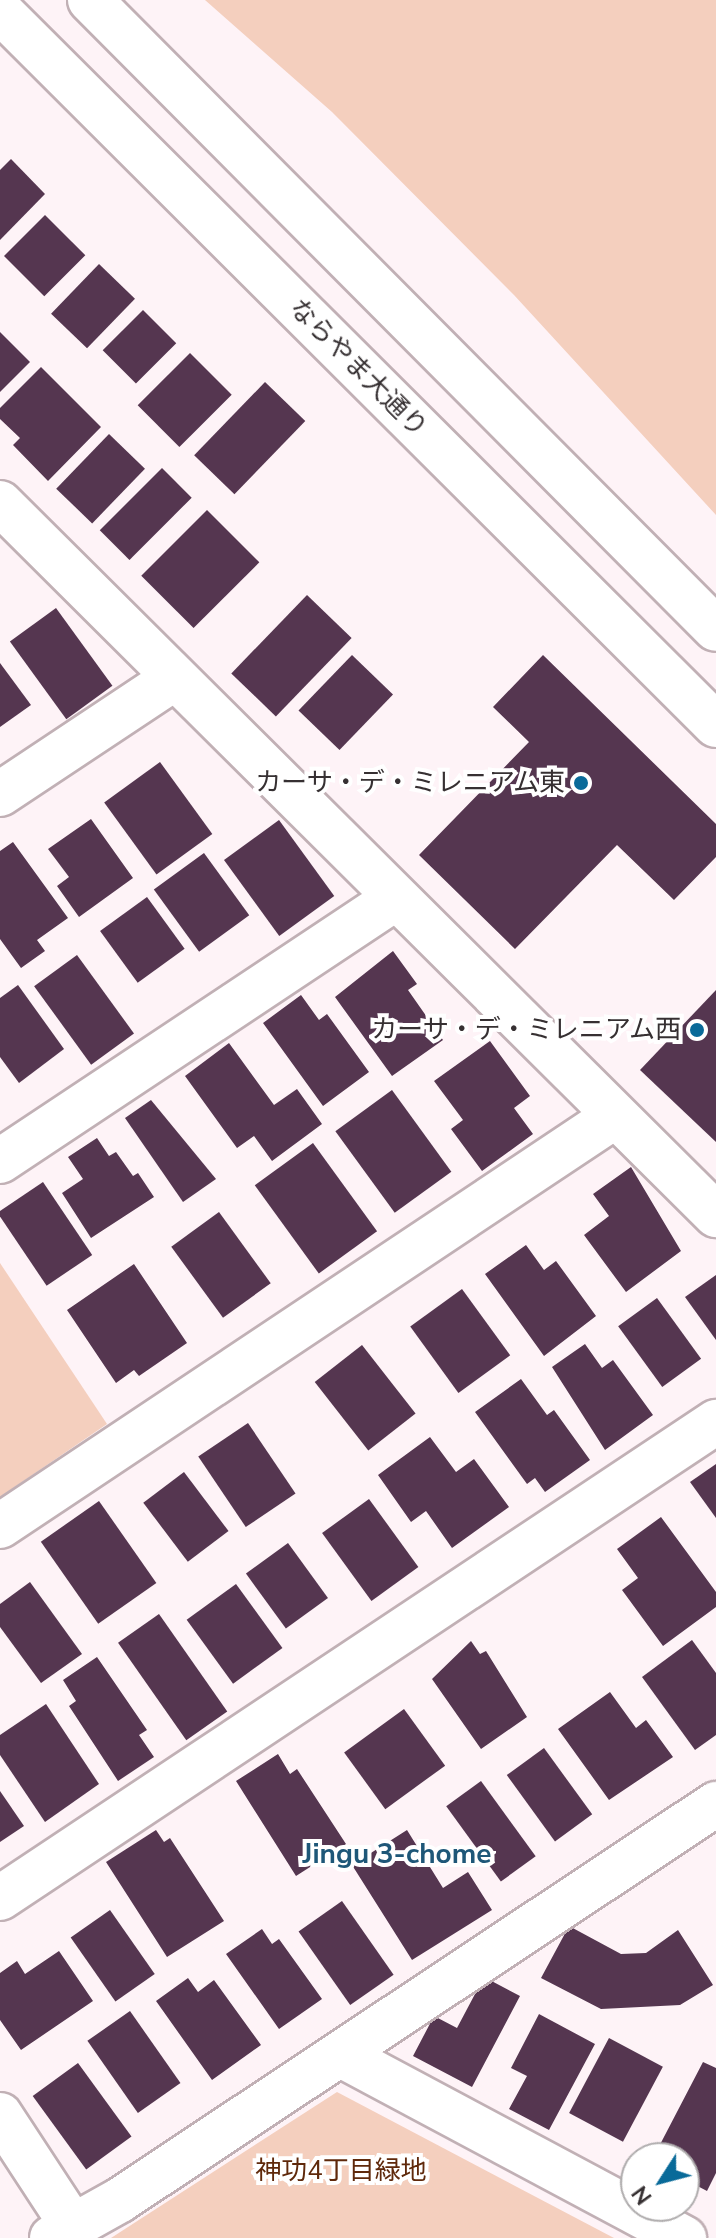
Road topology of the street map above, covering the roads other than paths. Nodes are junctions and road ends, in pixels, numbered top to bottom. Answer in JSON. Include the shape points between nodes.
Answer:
{"nodes":[{"id":1,"x":90,"y":0,"type":"edge"},
{"id":2,"x":0,"y":11,"type":"edge"},
{"id":3,"x":0,"y":503,"type":"edge"},
{"id":4,"x":716,"y":629,"type":"edge"},
{"id":5,"x":173,"y":679,"type":"junction"},
{"id":6,"x":716,"y":725,"type":"edge"},
{"id":7,"x":0,"y":794,"type":"edge"},
{"id":8,"x":395,"y":899,"type":"junction"},
{"id":9,"x":615,"y":1116,"type":"junction"},
{"id":10,"x":0,"y":1161,"type":"edge"},
{"id":11,"x":716,"y":1215,"type":"edge"},
{"id":12,"x":716,"y":1422,"type":"edge"},
{"id":13,"x":0,"y":1526,"type":"edge"},
{"id":14,"x":716,"y":1804,"type":"edge"},
{"id":15,"x":0,"y":1898,"type":"edge"},
{"id":16,"x":341,"y":2055,"type":"junction"},
{"id":17,"x":0,"y":2115,"type":"edge"},
{"id":18,"x":62,"y":2232,"type":"edge"},
{"id":19,"x":684,"y":2238,"type":"edge"}],
"edges":[{"from":1,"to":4,"type":"street"},
{"from":2,"to":6,"type":"street","name":"ならやま大通り"},
{"from":3,"to":5,"type":"street"},
{"from":5,"to":7,"type":"street"},
{"from":5,"to":8,"type":"street"},
{"from":8,"to":9,"type":"street"},
{"from":8,"to":10,"type":"street"},
{"from":9,"to":11,"type":"street"},
{"from":9,"to":13,"type":"street"},
{"from":12,"to":15,"type":"street"},
{"from":14,"to":16,"type":"street"},
{"from":16,"to":18,"type":"street"},
{"from":16,"to":19,"type":"street"},
{"from":17,"to":18,"type":"street"}]}
